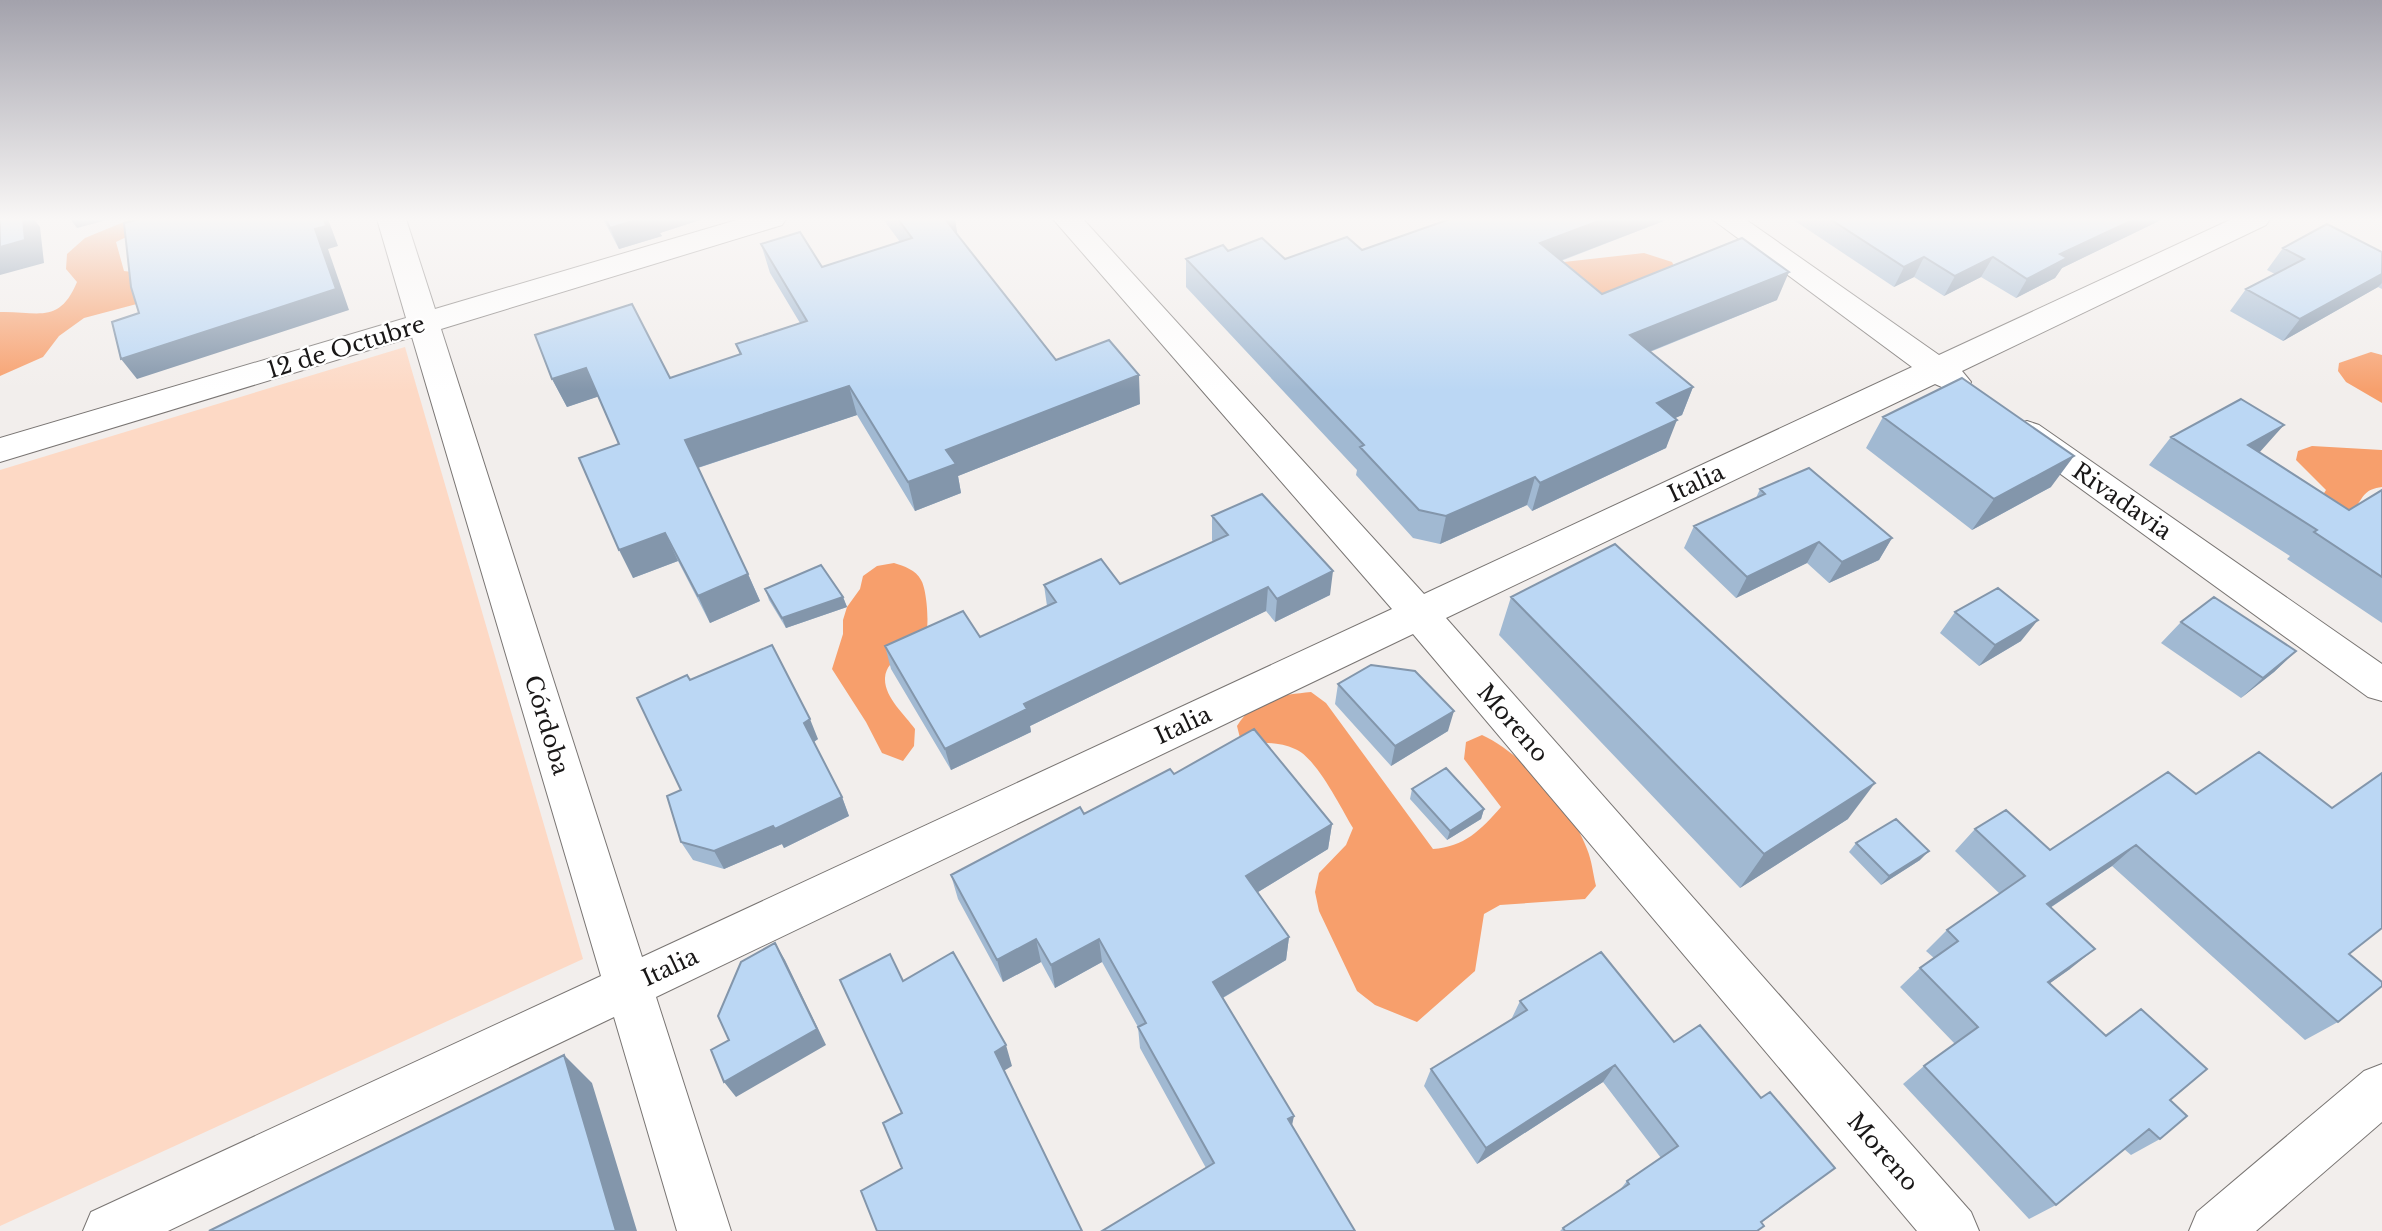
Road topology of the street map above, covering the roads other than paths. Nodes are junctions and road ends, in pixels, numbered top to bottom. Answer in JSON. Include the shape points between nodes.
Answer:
{"nodes":[{"id":1,"x":408,"y":276,"type":"edge"},
{"id":2,"x":581,"y":276,"type":"edge"},
{"id":3,"x":1119,"y":276,"type":"edge"},
{"id":4,"x":1807,"y":276,"type":"edge"},
{"id":5,"x":2134,"y":276,"type":"edge"},
{"id":6,"x":422,"y":324,"type":"junction"},
{"id":7,"x":1937,"y":369,"type":"junction"},
{"id":8,"x":0,"y":450,"type":"edge"},
{"id":9,"x":1419,"y":614,"type":"junction"},
{"id":10,"x":2382,"y":685,"type":"edge"},
{"id":11,"x":628,"y":987,"type":"junction"},
{"id":12,"x":2382,"y":1089,"type":"edge"},
{"id":13,"x":110,"y":1231,"type":"edge"},
{"id":14,"x":704,"y":1231,"type":"edge"},
{"id":15,"x":1952,"y":1231,"type":"edge"},
{"id":16,"x":2216,"y":1231,"type":"edge"}],
"edges":[{"from":1,"to":6,"type":"street","name":"Córdoba"},
{"from":2,"to":6,"type":"street","name":"12 de Octubre"},
{"from":3,"to":9,"type":"street","name":"Moreno"},
{"from":4,"to":7,"type":"street","name":"Rivadavia"},
{"from":5,"to":7,"type":"street","name":"Italia"},
{"from":6,"to":8,"type":"street","name":"12 de Octubre"},
{"from":6,"to":11,"type":"street","name":"Córdoba"},
{"from":7,"to":9,"type":"street","name":"Italia"},
{"from":7,"to":10,"type":"street","name":"Rivadavia"},
{"from":9,"to":11,"type":"street","name":"Italia"},
{"from":9,"to":15,"type":"street","name":"Moreno"},
{"from":11,"to":13,"type":"street","name":"Italia"},
{"from":11,"to":14,"type":"street","name":"Córdoba"},
{"from":12,"to":16,"type":"street"}]}
